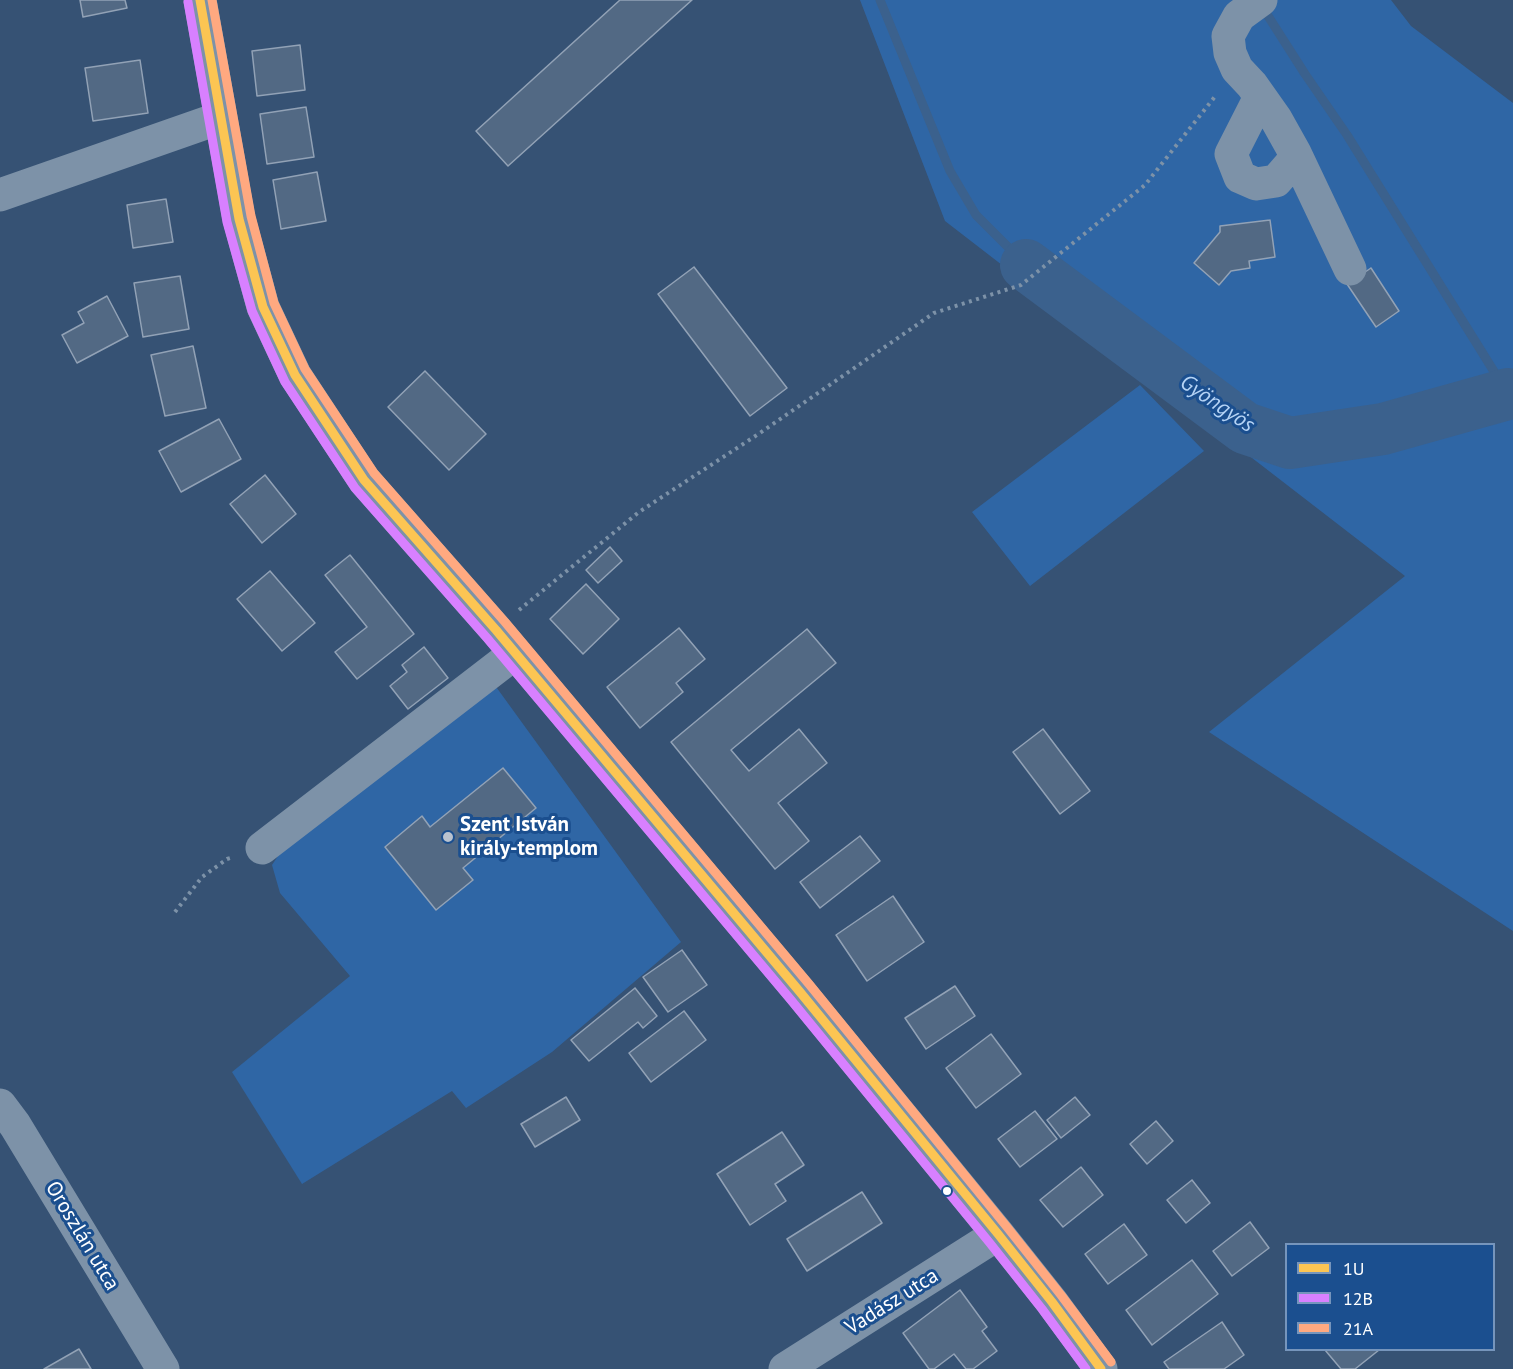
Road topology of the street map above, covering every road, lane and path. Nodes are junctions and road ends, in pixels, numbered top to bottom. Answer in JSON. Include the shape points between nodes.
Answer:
{"nodes":[{"id":1,"x":200,"y":0,"type":"edge"},
{"id":2,"x":1253,"y":6,"type":"edge"},
{"id":3,"x":1238,"y":69,"type":"junction"},
{"id":4,"x":1260,"y":97,"type":"junction"},
{"id":5,"x":220,"y":118,"type":"junction"},
{"id":6,"x":1296,"y":158,"type":"junction"},
{"id":7,"x":0,"y":195,"type":"edge"},
{"id":8,"x":1350,"y":269,"type":"dead end"},
{"id":9,"x":505,"y":642,"type":"junction"},
{"id":10,"x":262,"y":848,"type":"joint"},
{"id":11,"x":175,"y":912,"type":"dead end"},
{"id":12,"x":0,"y":1105,"type":"edge"},
{"id":13,"x":998,"y":1234,"type":"junction"},
{"id":14,"x":163,"y":1369,"type":"edge"},
{"id":15,"x":785,"y":1369,"type":"edge"},
{"id":16,"x":1101,"y":1369,"type":"edge"}],
"edges":[{"from":1,"to":5,"type":"street"},
{"from":2,"to":3,"type":"street","via":[[1239,16],[1228,36],[1230,53]]},
{"from":3,"to":4,"type":"street"},
{"from":3,"to":9,"type":"path","via":[[1145,185],[1021,285],[934,313],[639,512]]},
{"from":4,"to":6,"type":"street"},
{"from":4,"to":6,"type":"street","via":[[1230,154],[1240,177],[1256,184],[1276,181]]},
{"from":5,"to":7,"type":"street"},
{"from":5,"to":9,"type":"street","via":[[239,219],[263,307],[295,375],[364,480]]},
{"from":6,"to":8,"type":"street"},
{"from":9,"to":10,"type":"street"},
{"from":9,"to":13,"type":"street"},
{"from":10,"to":11,"type":"path","via":[[227,859],[202,877]]},
{"from":12,"to":14,"type":"street","name":"Oroszlán utca"},
{"from":13,"to":15,"type":"street","name":"Vadász utca"},
{"from":13,"to":16,"type":"street"}]}
